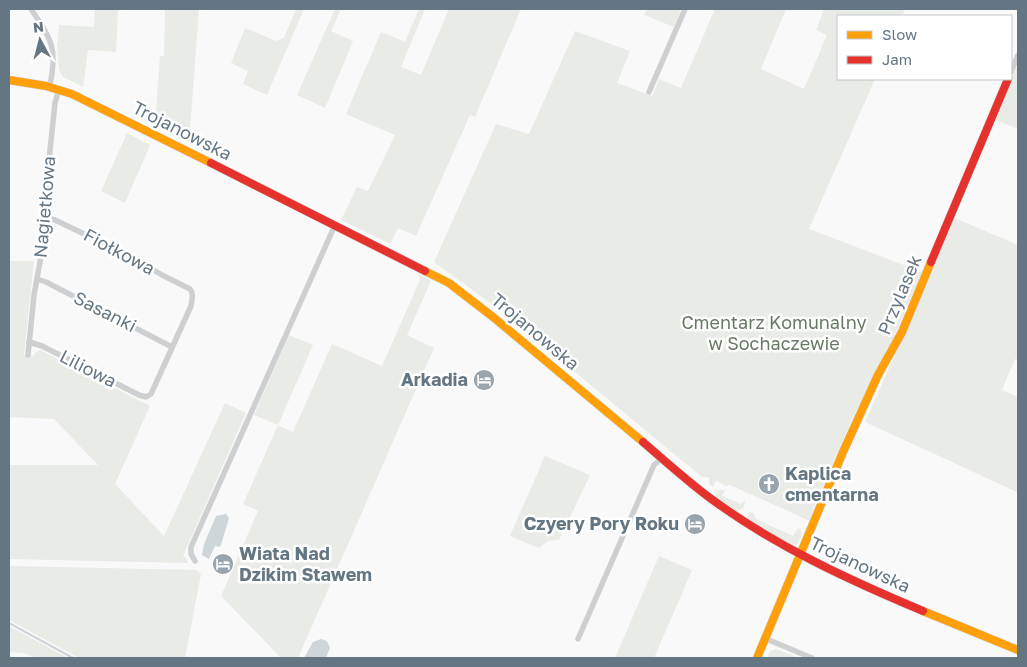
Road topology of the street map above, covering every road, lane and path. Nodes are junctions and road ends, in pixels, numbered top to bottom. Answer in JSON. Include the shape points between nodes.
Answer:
{"nodes":[{"id":1,"x":31,"y":9,"type":"edge"},
{"id":2,"x":685,"y":9,"type":"edge"},
{"id":3,"x":1018,"y":55,"type":"edge"},
{"id":4,"x":1012,"y":70,"type":"edge"},
{"id":5,"x":9,"y":80,"type":"edge"},
{"id":6,"x":1008,"y":80,"type":"edge"},
{"id":7,"x":50,"y":85,"type":"junction"},
{"id":8,"x":59,"y":88,"type":"junction"},
{"id":9,"x":649,"y":92,"type":"dead end"},
{"id":10,"x":48,"y":218,"type":"junction"},
{"id":11,"x":335,"y":225,"type":"junction"},
{"id":12,"x":37,"y":279,"type":"junction"},
{"id":13,"x":29,"y":342,"type":"junction"},
{"id":14,"x":172,"y":346,"type":"junction"},
{"id":15,"x":28,"y":355,"type":"dead end"},
{"id":16,"x":662,"y":458,"type":"junction"},
{"id":17,"x":800,"y":554,"type":"junction"},
{"id":18,"x":195,"y":562,"type":"dead end"},
{"id":19,"x":764,"y":638,"type":"junction"},
{"id":20,"x":578,"y":639,"type":"dead end"},
{"id":21,"x":1018,"y":650,"type":"edge"},
{"id":22,"x":757,"y":658,"type":"edge"},
{"id":23,"x":812,"y":658,"type":"edge"}],
"edges":[{"from":1,"to":7,"type":"street","via":[[52,43],[54,60]]},
{"from":2,"to":9,"type":"street"},
{"from":3,"to":4,"type":"street"},
{"from":5,"to":7,"type":"street","name":"Trojanowska"},
{"from":6,"to":17,"type":"street","name":"Przylasek","via":[[902,332],[842,452]]},
{"from":7,"to":8,"type":"street","name":"Trojanowska"},
{"from":8,"to":10,"type":"street","name":"Nagietkowa","via":[[48,169]]},
{"from":8,"to":11,"type":"street","name":"Trojanowska"},
{"from":10,"to":12,"type":"street","name":"Nagietkowa"},
{"from":10,"to":14,"type":"street","name":"Fiołkowa","via":[[132,257],[190,289],[193,296],[191,306]]},
{"from":11,"to":16,"type":"street","name":"Trojanowska","via":[[428,271],[472,299]]},
{"from":11,"to":18,"type":"street","via":[[191,547]]},
{"from":12,"to":13,"type":"street","name":"Nagietkowa"},
{"from":12,"to":14,"type":"street","name":"Sasanki"},
{"from":13,"to":14,"type":"street","name":"Liliowa","via":[[146,397],[151,394]]},
{"from":13,"to":15,"type":"street","name":"Nagietkowa"},
{"from":16,"to":17,"type":"street","name":"Trojanowska","via":[[741,520]]},
{"from":16,"to":20,"type":"street","via":[[654,465]]},
{"from":17,"to":19,"type":"street","name":"Przylasek"},
{"from":17,"to":21,"type":"street","name":"Trojanowska","via":[[859,583]]},
{"from":19,"to":22,"type":"street","name":"Przylasek"},
{"from":19,"to":23,"type":"street"}]}
